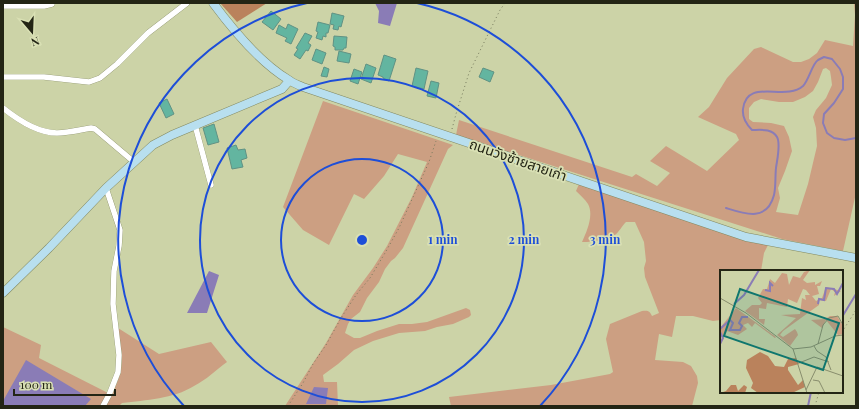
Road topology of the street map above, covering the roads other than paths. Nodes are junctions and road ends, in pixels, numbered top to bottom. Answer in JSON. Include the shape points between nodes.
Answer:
{"nodes":[{"id":1,"x":52,"y":3,"type":"edge"},
{"id":2,"x":187,"y":3,"type":"edge"},
{"id":3,"x":212,"y":3,"type":"edge"},
{"id":4,"x":3,"y":6,"type":"edge"},
{"id":5,"x":3,"y":77,"type":"edge"},
{"id":6,"x":289,"y":81,"type":"junction"},
{"id":7,"x":3,"y":108,"type":"edge"},
{"id":8,"x":196,"y":125,"type":"junction"},
{"id":9,"x":134,"y":162,"type":"junction"},
{"id":10,"x":211,"y":185,"type":"dead end"},
{"id":11,"x":106,"y":188,"type":"junction"},
{"id":12,"x":856,"y":258,"type":"edge"},
{"id":13,"x":3,"y":293,"type":"edge"},
{"id":14,"x":103,"y":406,"type":"edge"}],
"edges":[{"from":1,"to":4,"type":"street","via":[[44,6]]},
{"from":2,"to":5,"type":"street","via":[[148,33],[100,78],[89,82],[44,77]]},
{"from":3,"to":6,"type":"main road","name":"ถนนวังซ้ายสายเก่า","via":[[247,45]]},
{"from":6,"to":8,"type":"main road","via":[[282,89]]},
{"from":6,"to":12,"type":"main road","name":"ถนนวังซ้ายสายเก่า","via":[[746,237]]},
{"from":7,"to":9,"type":"street","via":[[32,127],[44,131],[57,133],[95,129]]},
{"from":8,"to":9,"type":"main road","via":[[153,145]]},
{"from":8,"to":10,"type":"street"},
{"from":9,"to":11,"type":"main road"},
{"from":11,"to":13,"type":"main road"},
{"from":11,"to":14,"type":"street","via":[[120,230],[112,304],[119,355],[118,372]]}]}
